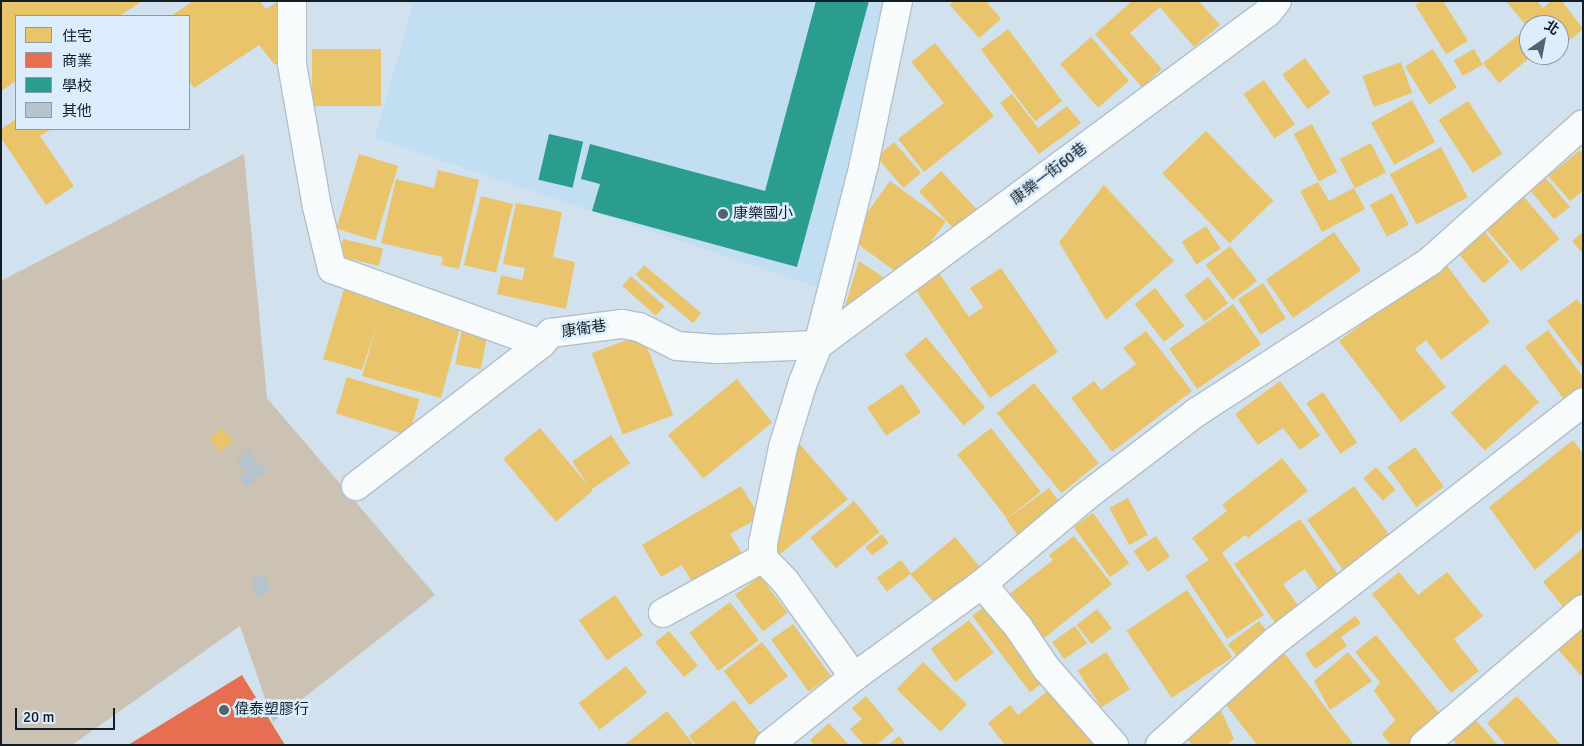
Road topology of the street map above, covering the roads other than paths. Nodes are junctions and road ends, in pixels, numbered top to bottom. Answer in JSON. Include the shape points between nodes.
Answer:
{"nodes":[{"id":1,"x":292,"y":1,"type":"edge"},
{"id":2,"x":898,"y":1,"type":"edge"},
{"id":3,"x":1276,"y":1,"type":"edge"},
{"id":4,"x":1583,"y":124,"type":"edge"},
{"id":5,"x":541,"y":344,"type":"junction"},
{"id":6,"x":818,"y":345,"type":"junction"},
{"id":7,"x":1583,"y":402,"type":"edge"},
{"id":8,"x":356,"y":486,"type":"dead end"},
{"id":9,"x":763,"y":558,"type":"junction"},
{"id":10,"x":982,"y":584,"type":"junction"},
{"id":11,"x":1583,"y":609,"type":"edge"},
{"id":12,"x":663,"y":613,"type":"dead end"},
{"id":13,"x":854,"y":677,"type":"junction"},
{"id":14,"x":769,"y":745,"type":"edge"},
{"id":15,"x":1114,"y":745,"type":"edge"},
{"id":16,"x":1160,"y":745,"type":"edge"},
{"id":17,"x":1424,"y":745,"type":"edge"}],
"edges":[{"from":1,"to":5,"type":"street","name":"康衛巷","via":[[292,64],[317,208],[332,269]]},
{"from":2,"to":6,"type":"street","via":[[864,164]]},
{"from":3,"to":6,"type":"street","name":"康樂一街60巷","via":[[1268,12]]},
{"from":4,"to":10,"type":"street","via":[[1430,261],[1197,412],[1084,498]]},
{"from":5,"to":6,"type":"street","name":"康衛巷","via":[[550,333],[622,324],[639,327],[677,346],[718,349]]},
{"from":5,"to":8,"type":"street"},
{"from":6,"to":9,"type":"street","via":[[783,447],[763,542]]},
{"from":7,"to":16,"type":"street","via":[[1274,642]]},
{"from":9,"to":12,"type":"street"},
{"from":9,"to":13,"type":"street","via":[[785,582]]},
{"from":10,"to":13,"type":"street"},
{"from":10,"to":15,"type":"street","via":[[1019,628],[1046,668]]},
{"from":11,"to":17,"type":"street"},
{"from":13,"to":14,"type":"street"}]}
